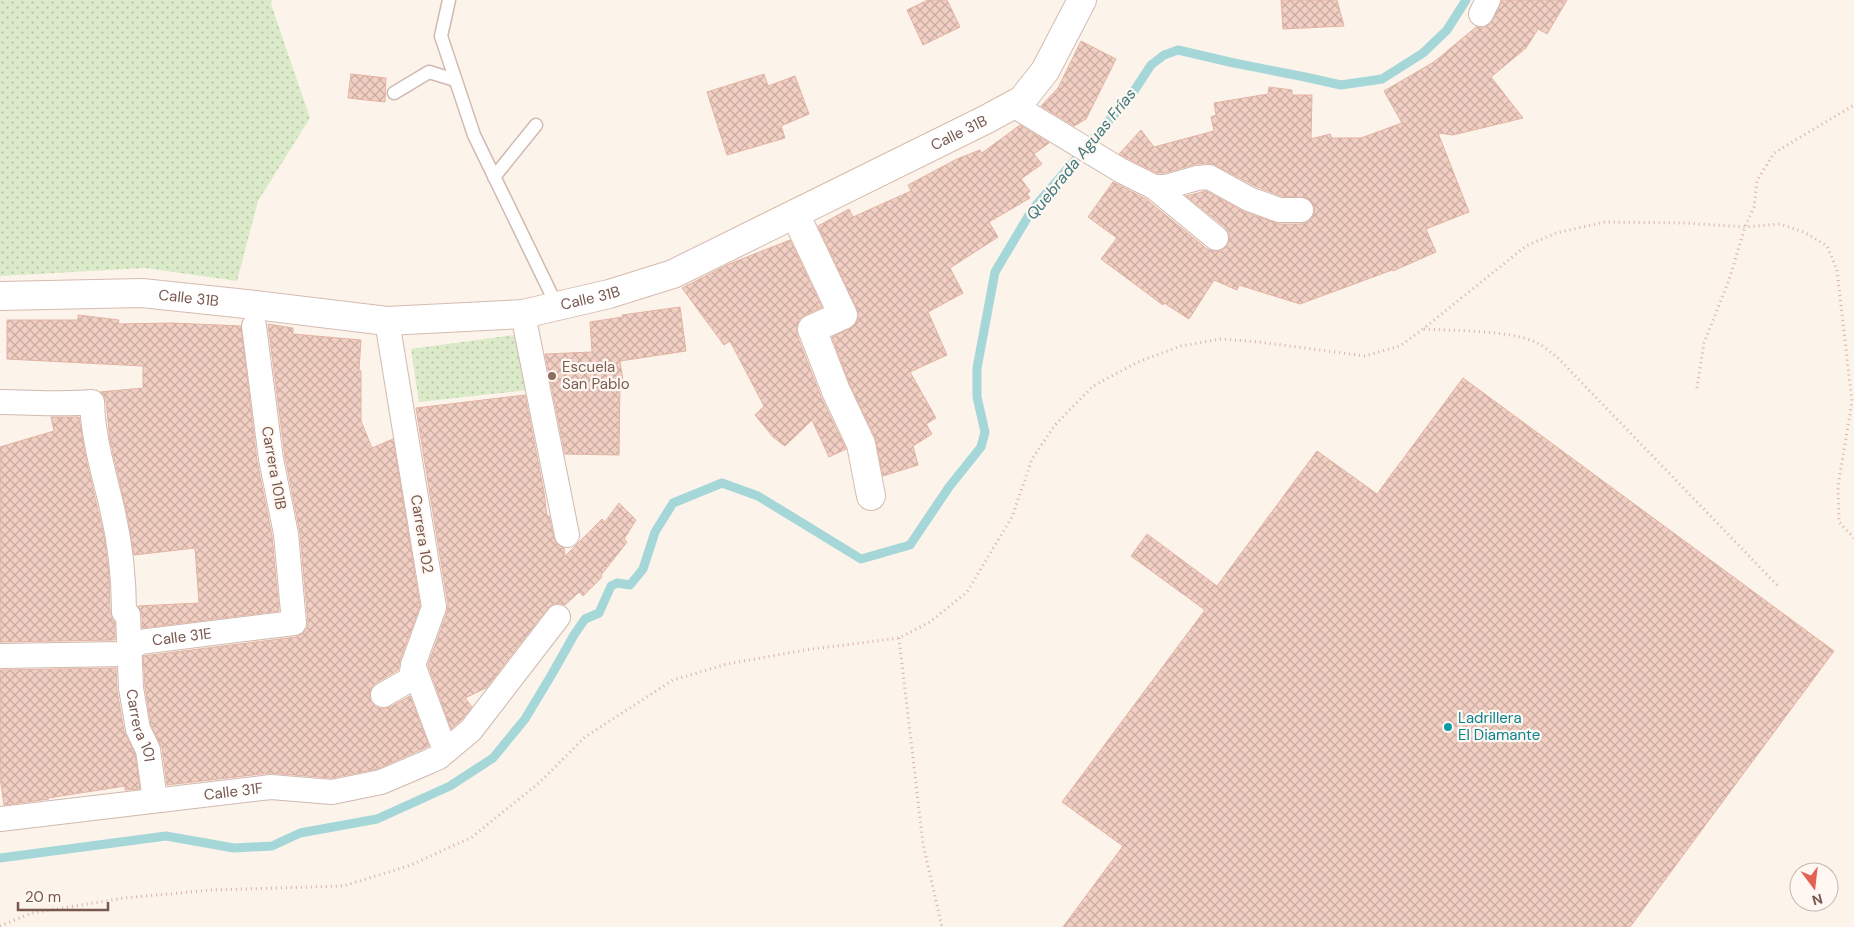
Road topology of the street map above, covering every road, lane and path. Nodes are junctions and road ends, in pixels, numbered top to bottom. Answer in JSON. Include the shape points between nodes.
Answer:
{"nodes":[{"id":1,"x":449,"y":0,"type":"edge"},
{"id":2,"x":1082,"y":0,"type":"edge"},
{"id":3,"x":455,"y":80,"type":"junction"},
{"id":4,"x":394,"y":93,"type":"dead end"},
{"id":5,"x":1013,"y":105,"type":"junction"},
{"id":6,"x":1854,"y":105,"type":"edge"},
{"id":7,"x":536,"y":124,"type":"dead end"},
{"id":8,"x":494,"y":177,"type":"junction"},
{"id":9,"x":1154,"y":187,"type":"junction"},
{"id":10,"x":1301,"y":210,"type":"dead end"},
{"id":11,"x":795,"y":214,"type":"junction"},
{"id":12,"x":1745,"y":226,"type":"junction"},
{"id":13,"x":1216,"y":238,"type":"dead end"},
{"id":14,"x":0,"y":296,"type":"edge"},
{"id":15,"x":557,"y":306,"type":"junction"},
{"id":16,"x":523,"y":314,"type":"junction"},
{"id":17,"x":387,"y":321,"type":"junction"},
{"id":18,"x":254,"y":326,"type":"dead end"},
{"id":19,"x":1423,"y":329,"type":"junction"},
{"id":20,"x":1697,"y":388,"type":"dead end"},
{"id":21,"x":0,"y":402,"type":"edge"},
{"id":22,"x":872,"y":496,"type":"dead end"},
{"id":23,"x":567,"y":535,"type":"dead end"},
{"id":24,"x":1854,"y":538,"type":"edge"},
{"id":25,"x":1778,"y":586,"type":"dead end"},
{"id":26,"x":293,"y":609,"type":"joint"},
{"id":27,"x":558,"y":617,"type":"dead end"},
{"id":28,"x":899,"y":638,"type":"junction"},
{"id":29,"x":129,"y":651,"type":"junction"},
{"id":30,"x":0,"y":656,"type":"edge"},
{"id":31,"x":413,"y":665,"type":"junction"},
{"id":32,"x":383,"y":695,"type":"dead end"},
{"id":33,"x":443,"y":745,"type":"junction"},
{"id":34,"x":156,"y":800,"type":"junction"},
{"id":35,"x":0,"y":819,"type":"edge"},
{"id":36,"x":0,"y":926,"type":"edge"},
{"id":37,"x":942,"y":927,"type":"edge"}],
"edges":[{"from":1,"to":3,"type":"lane","via":[[441,36]]},
{"from":2,"to":5,"type":"street","name":"Calle 31B","via":[[1045,71],[1022,100]]},
{"from":3,"to":4,"type":"lane","via":[[429,72]]},
{"from":3,"to":8,"type":"lane","via":[[474,135]]},
{"from":5,"to":9,"type":"street"},
{"from":5,"to":11,"type":"street","name":"Calle 31B"},
{"from":6,"to":12,"type":"path","via":[[1774,153],[1757,181],[1754,206]]},
{"from":7,"to":8,"type":"lane"},
{"from":8,"to":15,"type":"lane"},
{"from":9,"to":10,"type":"street","via":[[1210,177],[1249,199],[1279,210]]},
{"from":9,"to":13,"type":"street"},
{"from":11,"to":15,"type":"street","name":"Calle 31B","via":[[673,274]]},
{"from":11,"to":22,"type":"street","via":[[843,315],[812,329],[861,444]]},
{"from":12,"to":19,"type":"path","via":[[1605,222],[1556,233],[1526,246]]},
{"from":12,"to":20,"type":"path","via":[[1729,280],[1704,343]]},
{"from":12,"to":24,"type":"path","via":[[1780,224],[1804,232],[1826,246],[1837,270],[1852,402],[1838,486],[1839,522]]},
{"from":14,"to":17,"type":"street","name":"Calle 31B","via":[[142,293]]},
{"from":15,"to":16,"type":"street","name":"Calle 31B"},
{"from":16,"to":17,"type":"street","name":"Calle 31B"},
{"from":16,"to":23,"type":"street"},
{"from":17,"to":31,"type":"street","name":"Carrera 102","via":[[434,607]]},
{"from":18,"to":26,"type":"street","name":"Carrera 101B","via":[[271,459],[286,534]]},
{"from":19,"to":25,"type":"path","via":[[1522,338],[1536,342],[1557,357]]},
{"from":19,"to":28,"type":"path","via":[[1400,346],[1365,356],[1259,342],[1210,340],[1181,346],[1138,362],[1093,386],[1055,425],[1032,459],[1012,517],[967,592],[930,622]]},
{"from":21,"to":29,"type":"street","name":"Carrera 101","via":[[92,402],[124,582]]},
{"from":26,"to":29,"type":"street","name":"Calle 31E","via":[[294,623],[140,642]]},
{"from":27,"to":33,"type":"street","name":"Calle 31F","via":[[471,730]]},
{"from":28,"to":36,"type":"path","via":[[727,664],[673,680],[585,738],[540,782],[472,837],[411,865],[343,886],[212,890],[124,898],[32,912]]},
{"from":28,"to":37,"type":"path","via":[[923,844]]},
{"from":29,"to":30,"type":"street","name":"Calle 31E","via":[[124,654]]},
{"from":29,"to":34,"type":"street","name":"Carrera 101","via":[[132,696],[138,729],[148,750]]},
{"from":31,"to":32,"type":"street","name":"Carrera 102","via":[[411,679]]},
{"from":31,"to":33,"type":"street"},
{"from":33,"to":34,"type":"street","name":"Calle 31F","via":[[439,757],[381,782],[332,792],[271,787]]},
{"from":34,"to":35,"type":"street","name":"Calle 31F"}]}
